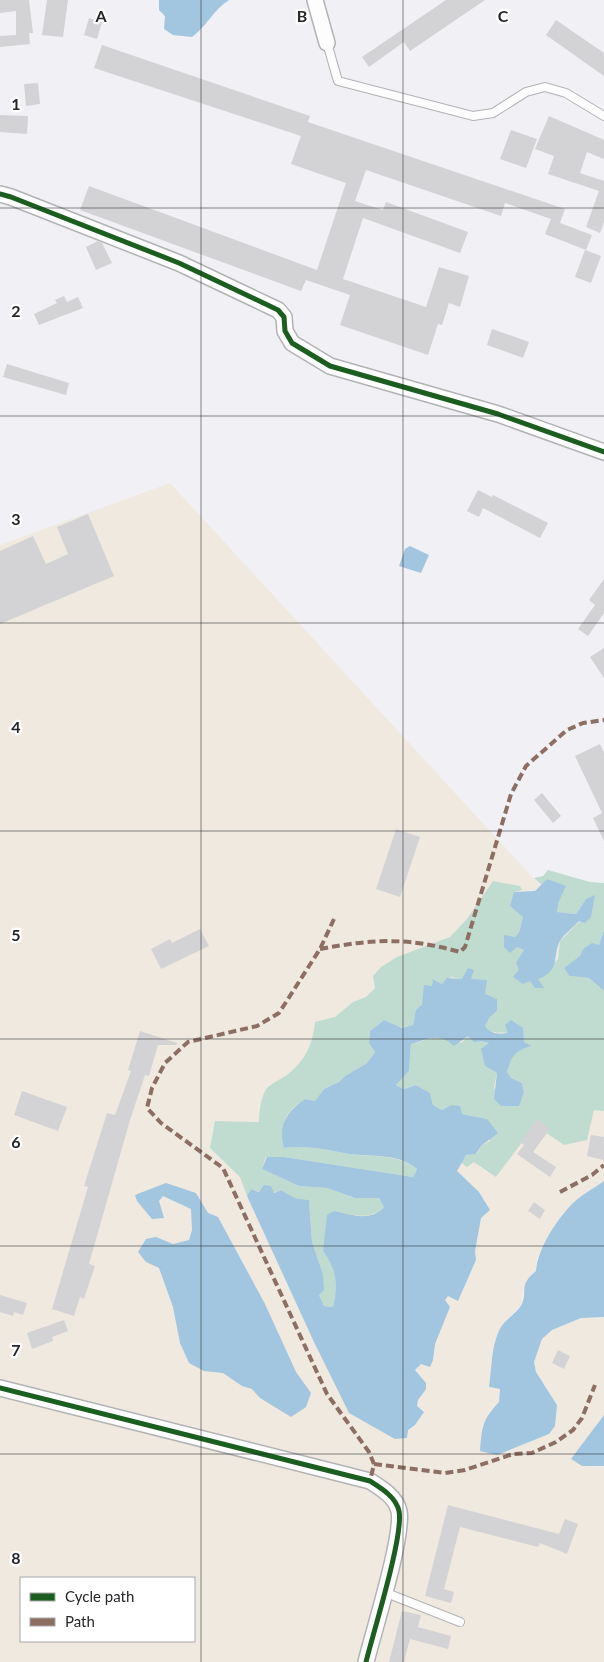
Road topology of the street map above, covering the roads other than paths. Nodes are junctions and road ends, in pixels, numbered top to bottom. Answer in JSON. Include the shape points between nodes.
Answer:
{"nodes":[{"id":1,"x":315,"y":0,"type":"edge"},
{"id":2,"x":327,"y":43,"type":"joint"},
{"id":3,"x":604,"y":116,"type":"edge"},
{"id":4,"x":0,"y":194,"type":"edge"},
{"id":5,"x":604,"y":452,"type":"edge"},
{"id":6,"x":0,"y":1388,"type":"edge"},
{"id":7,"x":384,"y":1592,"type":"junction"},
{"id":8,"x":460,"y":1622,"type":"dead end"},
{"id":9,"x":366,"y":1662,"type":"edge"}],
"edges":[{"from":1,"to":2,"type":"street"},
{"from":2,"to":3,"type":"lane","via":[[338,81],[473,116],[493,113],[526,92],[545,87],[566,93]]},
{"from":4,"to":5,"type":"street","via":[[179,263],[278,310],[284,317],[285,331],[292,342],[330,366],[498,414]]},
{"from":6,"to":7,"type":"street","via":[[370,1481],[388,1493],[399,1510],[398,1535]]},
{"from":7,"to":8,"type":"lane"},
{"from":7,"to":9,"type":"street"}]}
